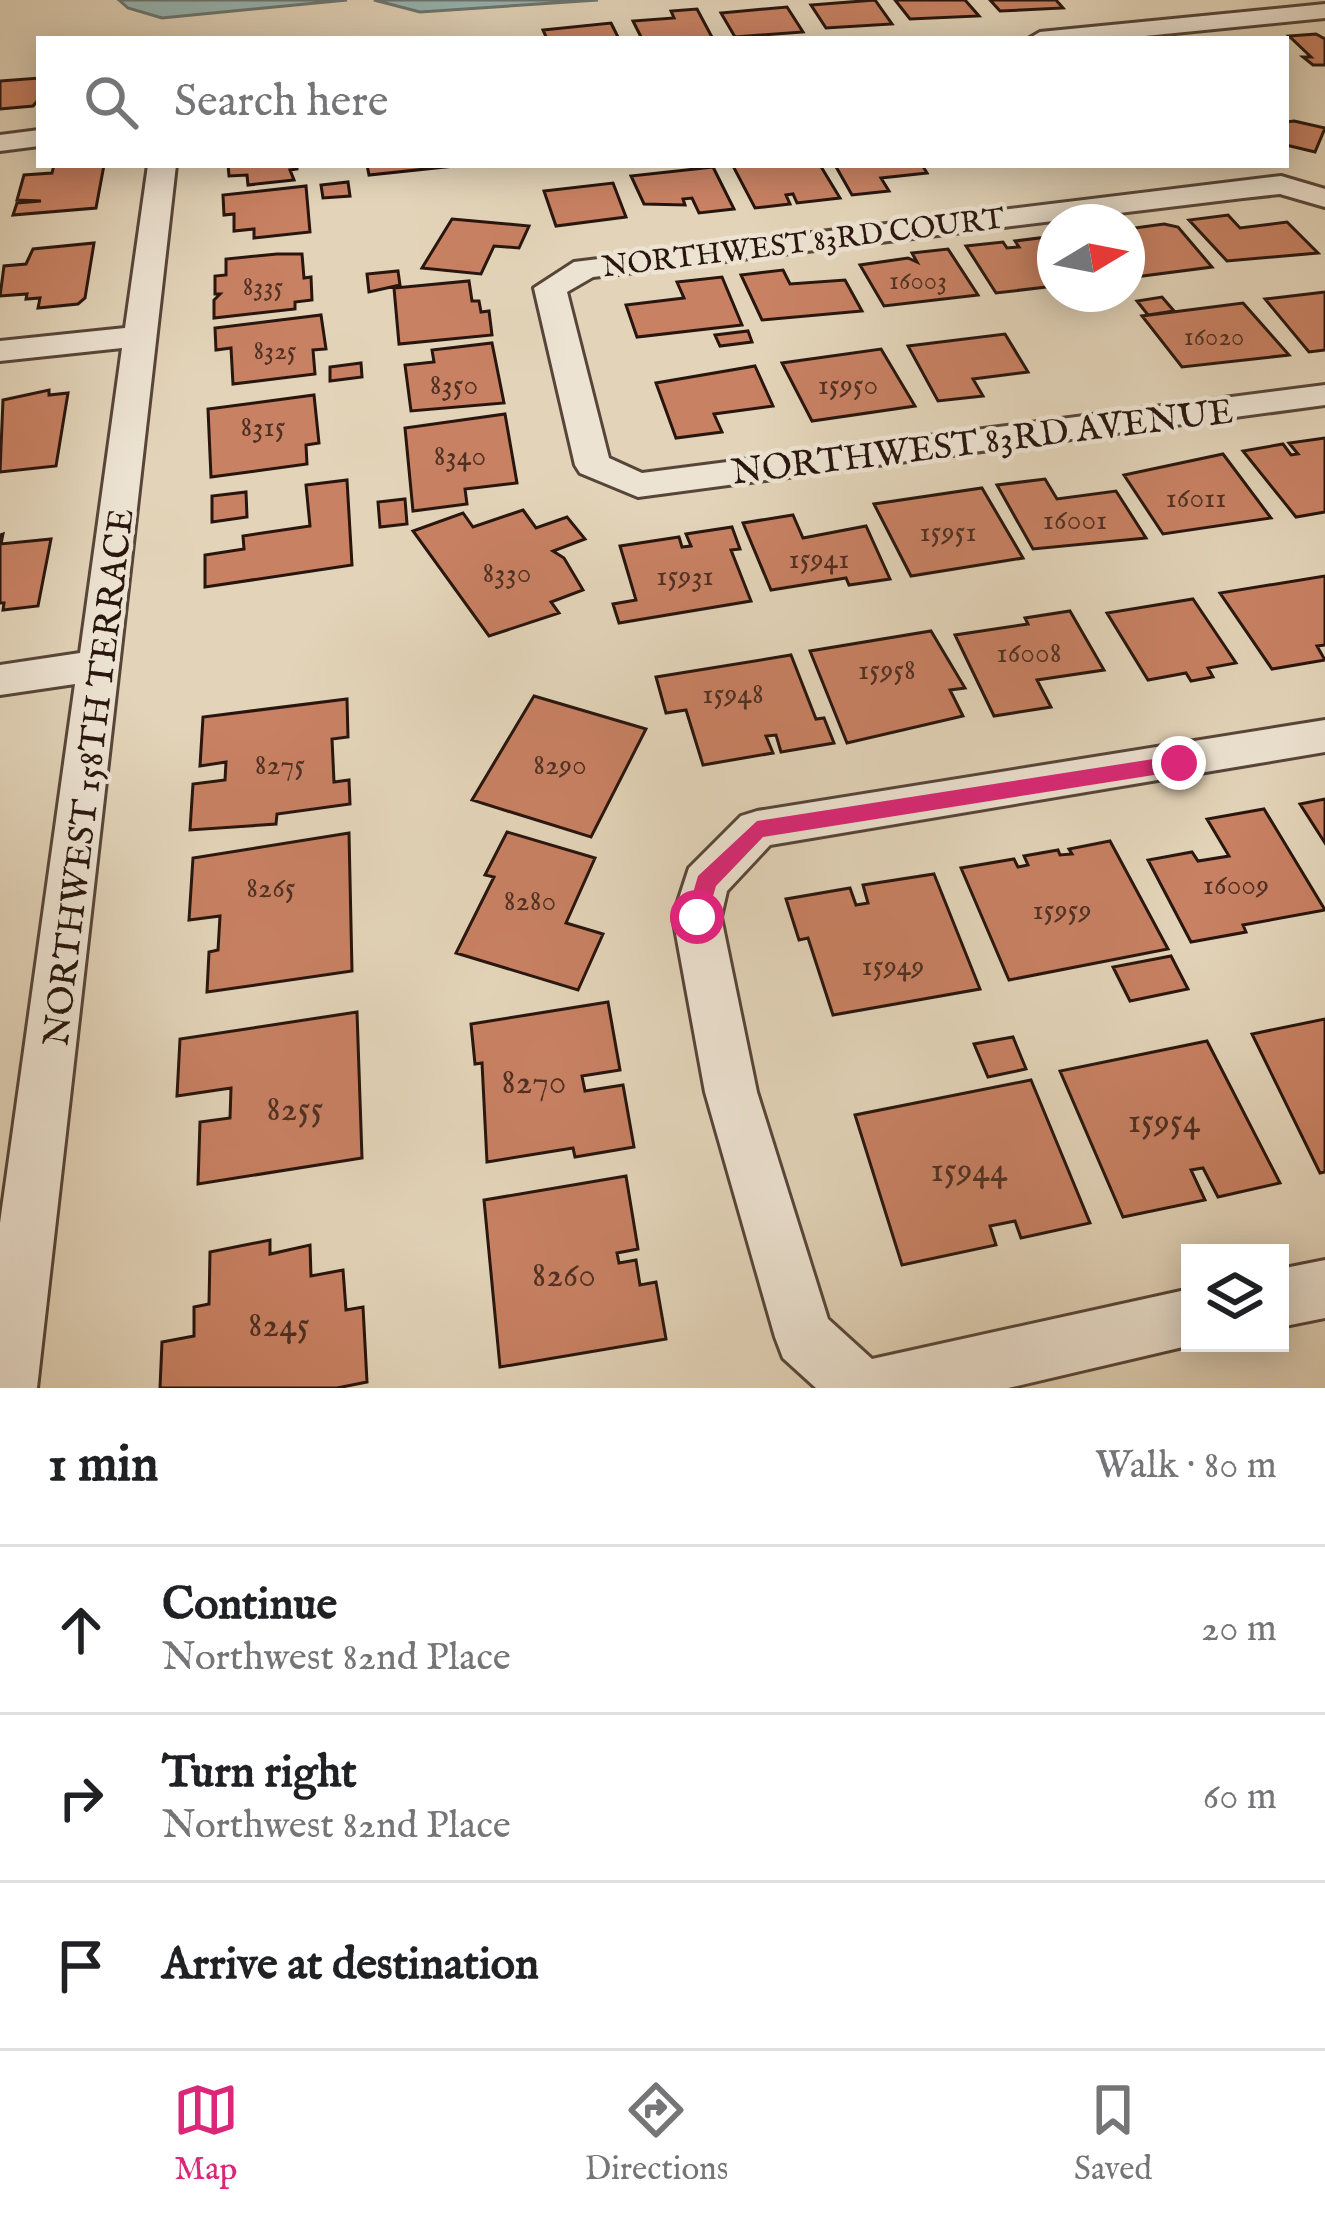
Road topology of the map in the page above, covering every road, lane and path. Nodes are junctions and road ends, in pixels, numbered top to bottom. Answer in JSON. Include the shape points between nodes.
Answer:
{"nodes":[{"id":1,"x":1325,"y":11,"type":"edge"},
{"id":2,"x":1071,"y":36,"type":"edge"},
{"id":3,"x":36,"y":138,"type":"edge"},
{"id":4,"x":0,"y":142,"type":"edge"},
{"id":5,"x":162,"y":168,"type":"edge"},
{"id":6,"x":1316,"y":194,"type":"edge"},
{"id":7,"x":142,"y":336,"type":"junction"},
{"id":8,"x":0,"y":351,"type":"edge"},
{"id":9,"x":1325,"y":395,"type":"edge"},
{"id":10,"x":638,"y":485,"type":"joint"},
{"id":11,"x":100,"y":664,"type":"junction"},
{"id":12,"x":0,"y":680,"type":"edge"},
{"id":13,"x":1325,"y":736,"type":"edge"},
{"id":14,"x":16,"y":1222,"type":"edge"},
{"id":15,"x":1325,"y":1288,"type":"edge"},
{"id":16,"x":1289,"y":1296,"type":"edge"},
{"id":17,"x":1181,"y":1320,"type":"edge"},
{"id":18,"x":8,"y":1388,"type":"edge"},
{"id":19,"x":860,"y":1388,"type":"edge"},
{"id":20,"x":874,"y":1388,"type":"edge"}],
"edges":[{"from":1,"to":2,"type":"street"},
{"from":3,"to":4,"type":"street"},
{"from":5,"to":7,"type":"street","name":"NORTHWEST 158TH TERRACE"},
{"from":6,"to":10,"type":"street","name":"NORTHWEST 83RD COURT","via":[[1281,185],[585,269],[550,288],[566,362],[593,465]]},
{"from":7,"to":8,"type":"street"},
{"from":7,"to":11,"type":"street","name":"NORTHWEST 158TH TERRACE"},
{"from":9,"to":10,"type":"street","name":"NORTHWEST 83RD AVENUE"},
{"from":11,"to":12,"type":"street"},
{"from":11,"to":14,"type":"street","name":"NORTHWEST 158TH TERRACE"},
{"from":13,"to":19,"type":"street","via":[[757,829],[706,882],[697,917],[730,1092],[804,1337]]},
{"from":14,"to":18,"type":"street","name":"NORTHWEST 158TH TERRACE"},
{"from":15,"to":16,"type":"street"},
{"from":17,"to":20,"type":"street"}]}
